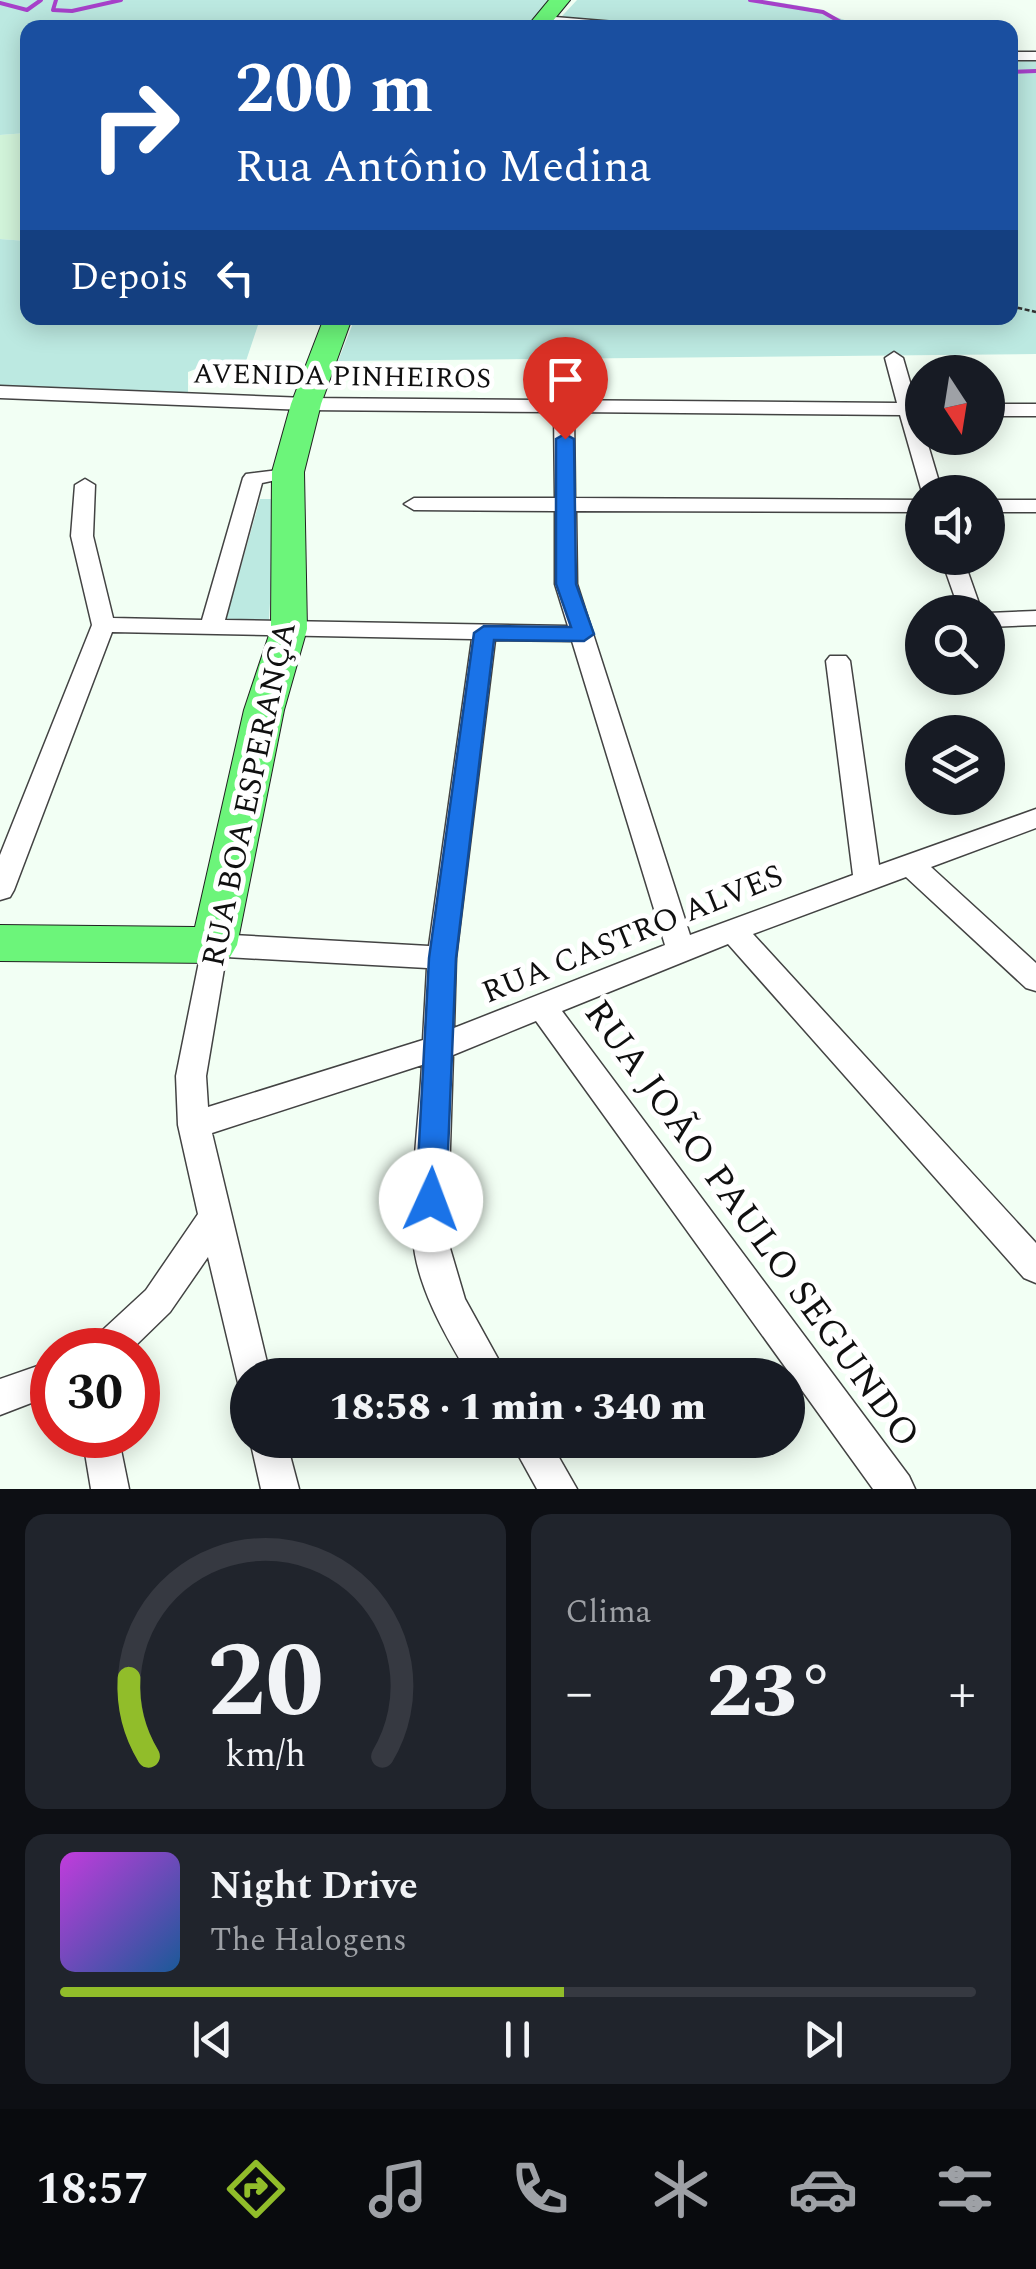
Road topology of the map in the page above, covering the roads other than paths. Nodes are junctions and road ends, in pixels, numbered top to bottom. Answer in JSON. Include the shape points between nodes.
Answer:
{"nodes":[{"id":1,"x":560,"y":0,"type":"edge"},
{"id":2,"x":542,"y":20,"type":"edge"},
{"id":3,"x":335,"y":325,"type":"edge"},
{"id":4,"x":894,"y":358,"type":"dead end"},
{"id":5,"x":905,"y":385,"type":"edge"},
{"id":6,"x":0,"y":392,"type":"edge"},
{"id":7,"x":306,"y":404,"type":"junction"},
{"id":8,"x":564,"y":406,"type":"junction"},
{"id":9,"x":905,"y":409,"type":"edge"},
{"id":10,"x":1005,"y":410,"type":"edge"},
{"id":11,"x":1036,"y":410,"type":"edge"},
{"id":12,"x":288,"y":472,"type":"junction"},
{"id":13,"x":85,"y":485,"type":"dead end"},
{"id":14,"x":414,"y":504,"type":"dead end"},
{"id":15,"x":565,"y":505,"type":"junction"},
{"id":16,"x":905,"y":506,"type":"edge"},
{"id":17,"x":1005,"y":506,"type":"edge"},
{"id":18,"x":1036,"y":506,"type":"edge"},
{"id":19,"x":1036,"y":618,"type":"edge"},
{"id":20,"x":1005,"y":619,"type":"edge"},
{"id":21,"x":104,"y":626,"type":"junction"},
{"id":22,"x":211,"y":628,"type":"junction"},
{"id":23,"x":289,"y":629,"type":"junction"},
{"id":24,"x":484,"y":633,"type":"junction"},
{"id":25,"x":584,"y":634,"type":"junction"},
{"id":26,"x":838,"y":661,"type":"dead end"},
{"id":27,"x":1033,"y":822,"type":"edge"},
{"id":28,"x":909,"y":862,"type":"junction"},
{"id":29,"x":867,"y":878,"type":"junction"},
{"id":30,"x":0,"y":890,"type":"edge"},
{"id":31,"x":733,"y":930,"type":"junction"},
{"id":32,"x":0,"y":943,"type":"edge"},
{"id":33,"x":214,"y":946,"type":"junction"},
{"id":34,"x":681,"y":950,"type":"junction"},
{"id":35,"x":442,"y":958,"type":"junction"},
{"id":36,"x":1036,"y":980,"type":"edge"},
{"id":37,"x":542,"y":1007,"type":"junction"},
{"id":38,"x":437,"y":1048,"type":"junction"},
{"id":39,"x":194,"y":1125,"type":"junction"},
{"id":40,"x":214,"y":1218,"type":"junction"},
{"id":41,"x":1036,"y":1268,"type":"edge"},
{"id":42,"x":129,"y":1328,"type":"edge"},
{"id":43,"x":248,"y":1358,"type":"edge"},
{"id":44,"x":479,"y":1358,"type":"edge"},
{"id":45,"x":30,"y":1386,"type":"edge"},
{"id":46,"x":0,"y":1397,"type":"edge"},
{"id":47,"x":104,"y":1458,"type":"edge"},
{"id":48,"x":272,"y":1458,"type":"edge"},
{"id":49,"x":539,"y":1458,"type":"edge"},
{"id":50,"x":110,"y":1489,"type":"edge"},
{"id":51,"x":280,"y":1489,"type":"edge"},
{"id":52,"x":558,"y":1489,"type":"edge"},
{"id":53,"x":896,"y":1489,"type":"edge"}],
"edges":[{"from":1,"to":2,"type":"main road"},
{"from":3,"to":7,"type":"main road","name":"RUA BOA ESPERANÇA"},
{"from":4,"to":5,"type":"street"},
{"from":6,"to":7,"type":"street","name":"AVENIDA PINHEIROS"},
{"from":7,"to":8,"type":"street","name":"AVENIDA PINHEIROS"},
{"from":7,"to":12,"type":"main road","name":"RUA BOA ESPERANÇA"},
{"from":8,"to":9,"type":"street","name":"AVENIDA PINHEIROS"},
{"from":8,"to":15,"type":"street"},
{"from":10,"to":11,"type":"street"},
{"from":12,"to":22,"type":"street","via":[[254,478]]},
{"from":12,"to":23,"type":"main road","name":"RUA BOA ESPERANÇA"},
{"from":13,"to":21,"type":"street","via":[[82,536]]},
{"from":14,"to":15,"type":"street"},
{"from":15,"to":16,"type":"street"},
{"from":15,"to":25,"type":"street","via":[[566,584]]},
{"from":17,"to":18,"type":"street"},
{"from":19,"to":20,"type":"street"},
{"from":21,"to":22,"type":"street"},
{"from":21,"to":30,"type":"street"},
{"from":22,"to":23,"type":"street"},
{"from":23,"to":24,"type":"street"},
{"from":23,"to":33,"type":"main road","name":"RUA BOA ESPERANÇA","via":[[264,710]]},
{"from":24,"to":25,"type":"street"},
{"from":24,"to":35,"type":"street"},
{"from":25,"to":34,"type":"street"},
{"from":26,"to":29,"type":"street"},
{"from":27,"to":28,"type":"street","name":"RUA CASTRO ALVES"},
{"from":28,"to":29,"type":"street","name":"RUA CASTRO ALVES"},
{"from":28,"to":36,"type":"street"},
{"from":29,"to":31,"type":"street","name":"RUA CASTRO ALVES"},
{"from":31,"to":34,"type":"street","name":"RUA CASTRO ALVES"},
{"from":31,"to":41,"type":"street"},
{"from":32,"to":33,"type":"main road"},
{"from":33,"to":35,"type":"street"},
{"from":33,"to":39,"type":"street","name":"RUA BOA ESPERANÇA","via":[[191,1076]]},
{"from":34,"to":37,"type":"street","name":"RUA CASTRO ALVES"},
{"from":35,"to":38,"type":"street"},
{"from":37,"to":38,"type":"street","name":"RUA CASTRO ALVES"},
{"from":37,"to":53,"type":"street","name":"RUA JOÃO PAULO SEGUNDO"},
{"from":38,"to":39,"type":"street","name":"RUA CASTRO ALVES"},
{"from":38,"to":44,"type":"street","via":[[430,1238],[436,1276]]},
{"from":39,"to":40,"type":"street","name":"RUA BOA ESPERANÇA"},
{"from":40,"to":42,"type":"street","via":[[158,1301]]},
{"from":40,"to":43,"type":"street","name":"RUA BOA ESPERANÇA"},
{"from":45,"to":46,"type":"street"},
{"from":47,"to":50,"type":"street"},
{"from":48,"to":51,"type":"street"},
{"from":49,"to":52,"type":"street"}]}
